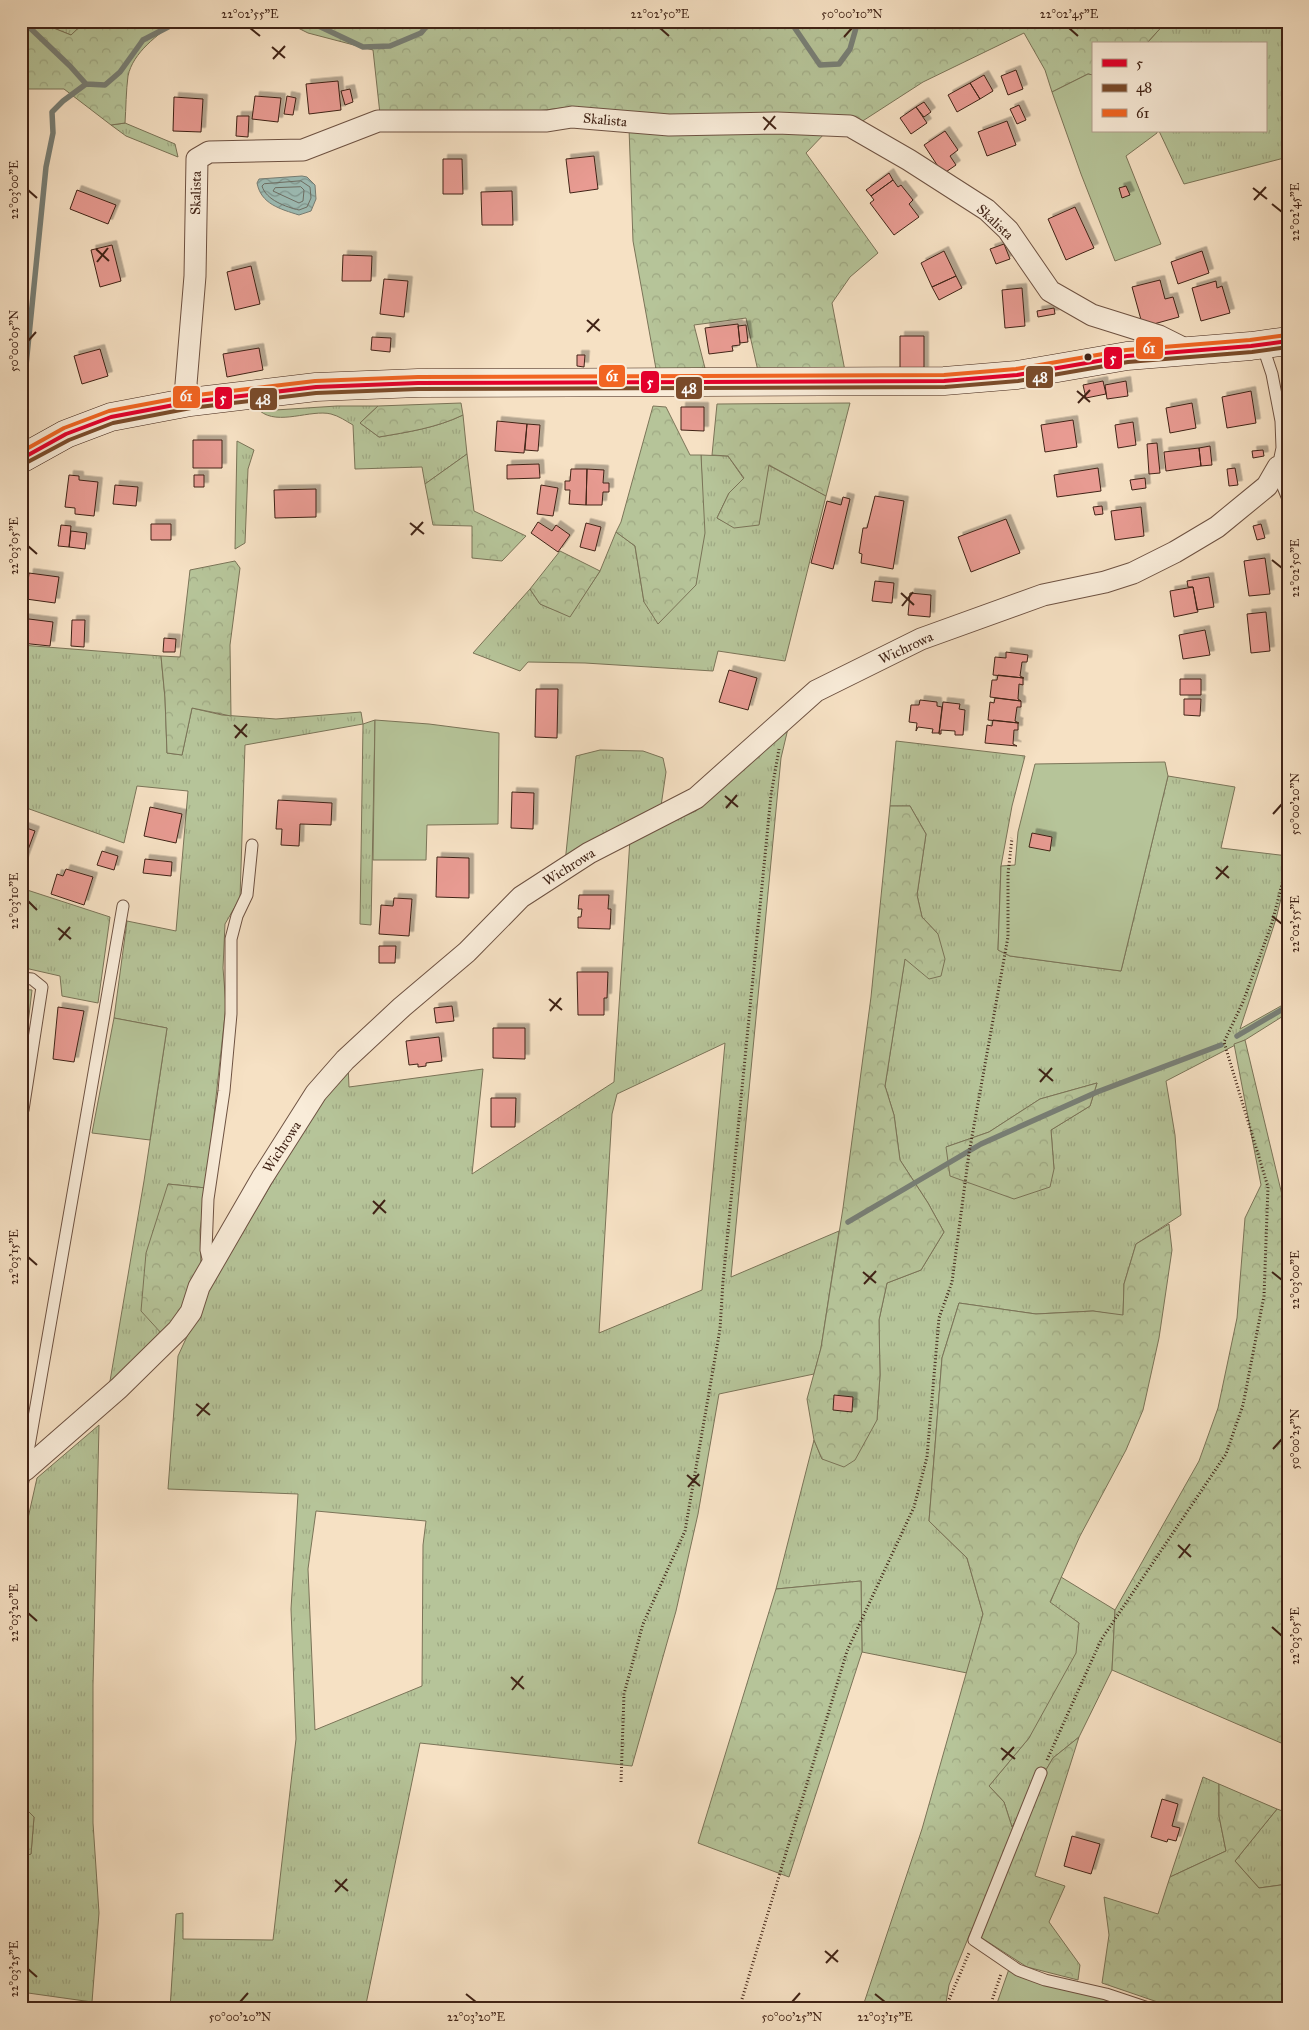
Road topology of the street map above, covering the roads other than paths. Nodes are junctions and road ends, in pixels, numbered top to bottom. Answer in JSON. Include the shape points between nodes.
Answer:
{"nodes":[{"id":1,"x":1267,"y":344,"type":"edge"},
{"id":2,"x":1188,"y":350,"type":"junction"},
{"id":3,"x":190,"y":402,"type":"junction"},
{"id":4,"x":21,"y":459,"type":"edge"},
{"id":5,"x":1278,"y":467,"type":"junction"},
{"id":6,"x":1288,"y":499,"type":"edge"},
{"id":7,"x":252,"y":845,"type":"dead end"},
{"id":8,"x":123,"y":906,"type":"dead end"},
{"id":9,"x":21,"y":978,"type":"edge"},
{"id":10,"x":23,"y":1110,"type":"dead end"},
{"id":11,"x":210,"y":1267,"type":"junction"},
{"id":12,"x":23,"y":1471,"type":"edge"},
{"id":13,"x":21,"y":1492,"type":"edge"},
{"id":14,"x":1041,"y":1773,"type":"road end"},
{"id":15,"x":1151,"y":2009,"type":"edge"}],
"edges":[{"from":1,"to":2,"type":"street"},
{"from":1,"to":5,"type":"lane","via":[[1281,421],[1282,448]]},
{"from":2,"to":3,"type":"street","via":[[1127,356],[1017,375],[957,380],[366,384]]},
{"from":2,"to":3,"type":"street","name":"Skalista","via":[[1159,336],[1092,315],[1050,291],[1008,230],[987,210],[850,126],[777,123],[669,125],[572,117],[547,121],[378,121],[303,150],[209,152],[197,159],[196,276],[186,384]]},
{"from":3,"to":4,"type":"street","via":[[89,424]]},
{"from":5,"to":6,"type":"lane"},
{"from":5,"to":11,"type":"street","name":"Wichrowa","via":[[1268,486],[1217,528],[1134,573],[1042,595],[922,639],[816,691],[696,798],[589,853],[521,897],[467,952],[345,1060],[316,1093]]},
{"from":7,"to":11,"type":"lane","via":[[247,895],[231,939],[231,1014],[224,1091],[208,1199],[206,1250]]},
{"from":8,"to":12,"type":"lane"},
{"from":9,"to":10,"type":"lane","via":[[32,979],[42,987]]},
{"from":11,"to":12,"type":"street","name":"Wichrowa","via":[[190,1312],[178,1330],[119,1388]]},
{"from":12,"to":13,"type":"lane"},
{"from":14,"to":15,"type":"lane","via":[[974,1940],[1018,1970]]}]}
